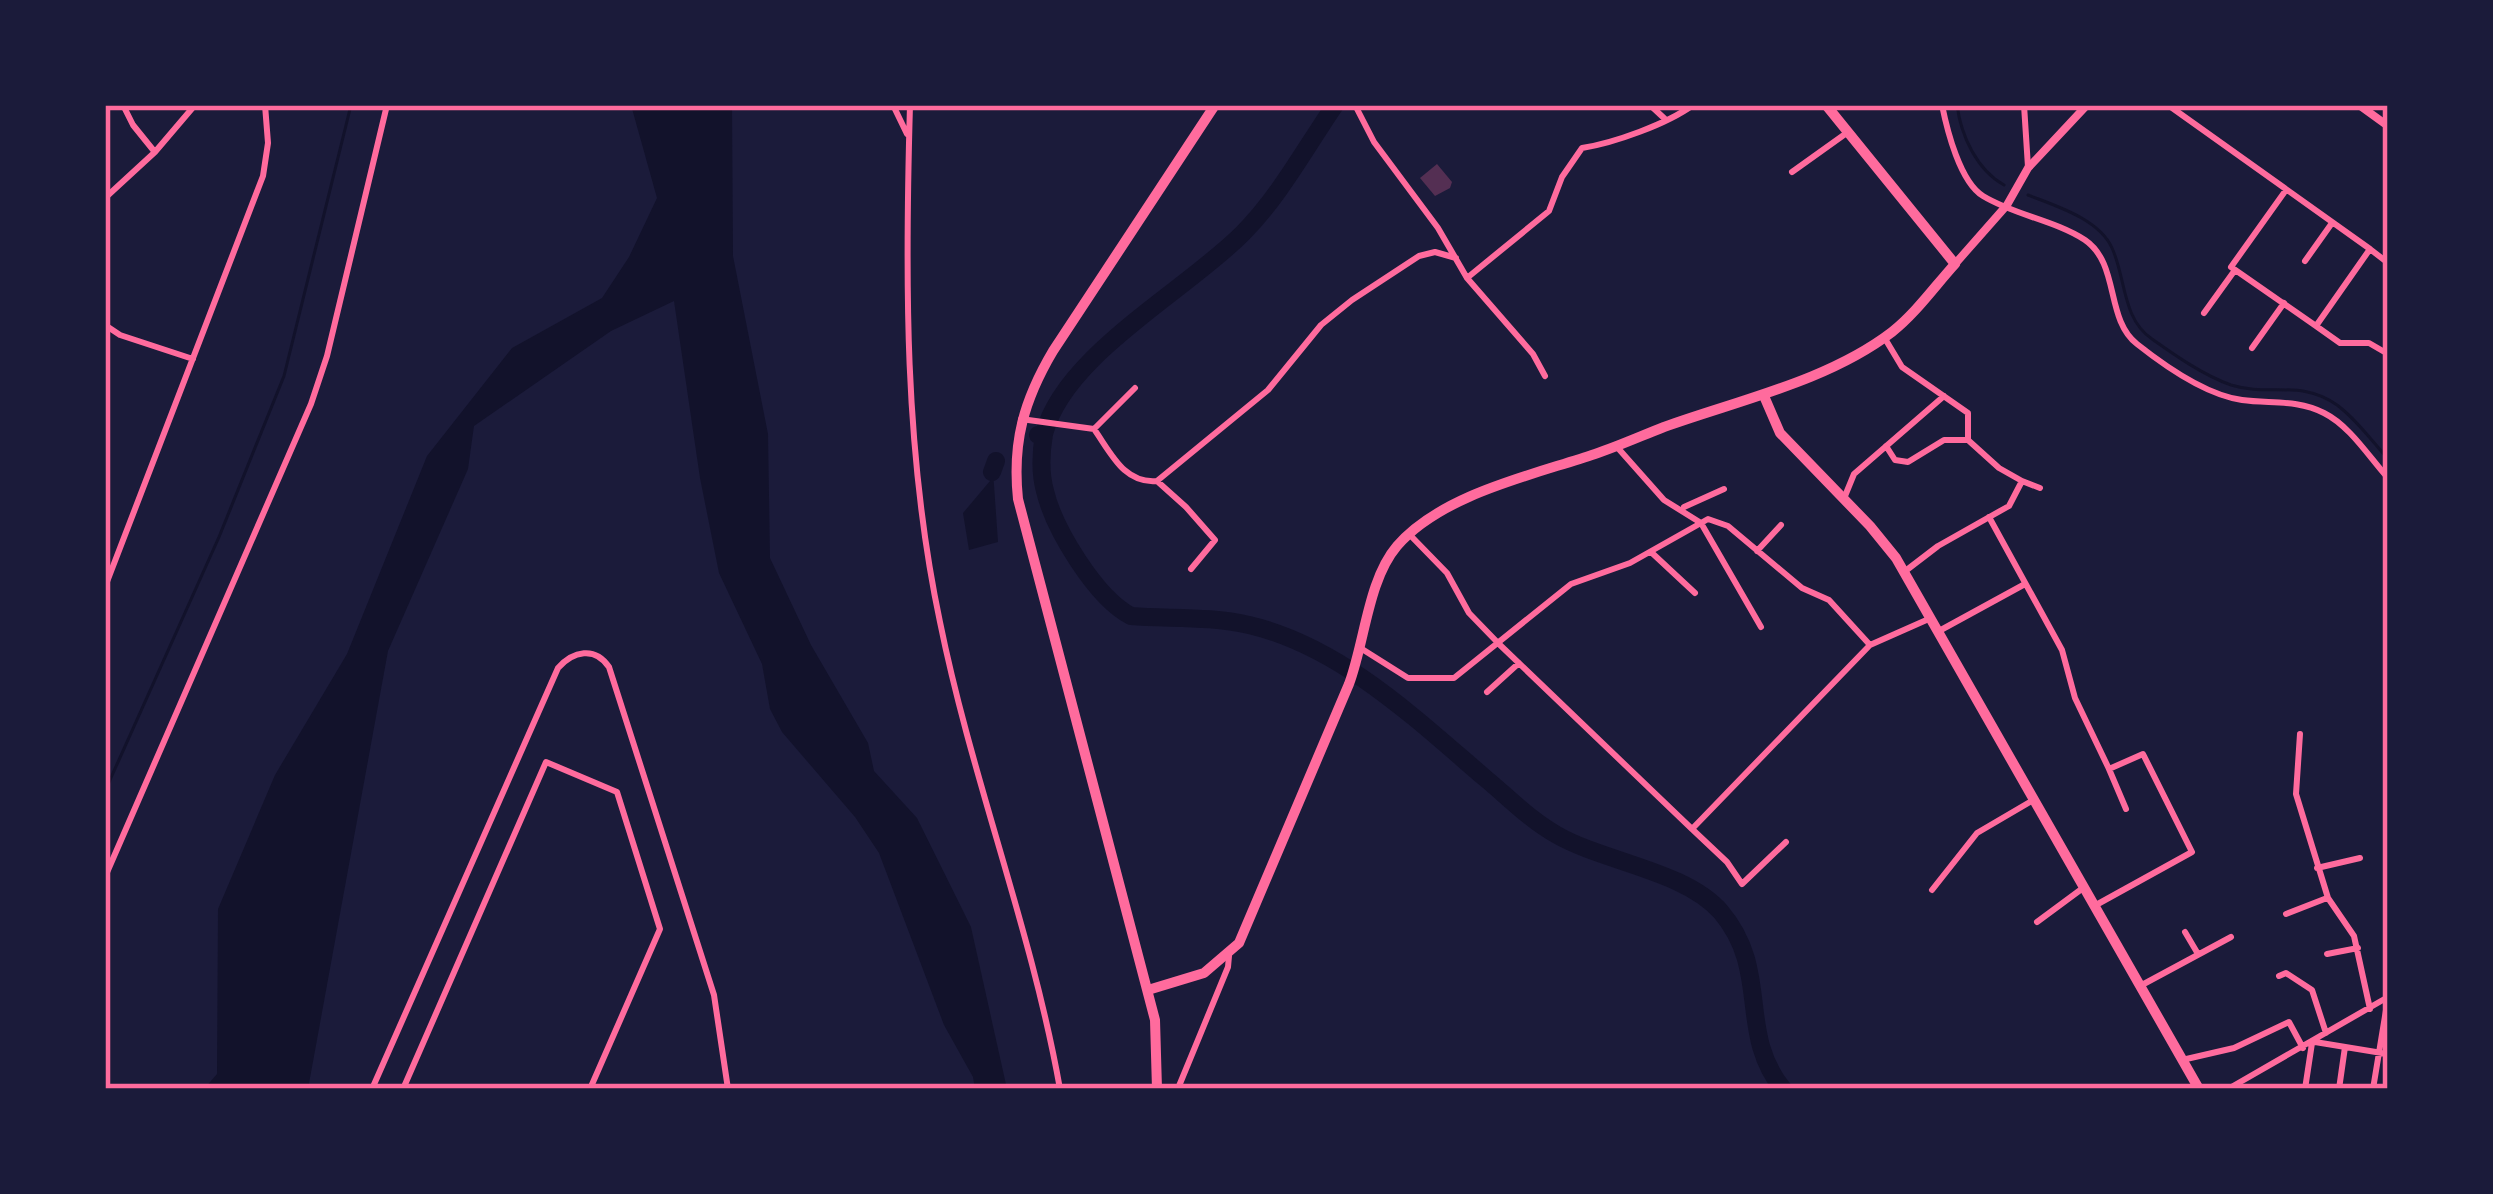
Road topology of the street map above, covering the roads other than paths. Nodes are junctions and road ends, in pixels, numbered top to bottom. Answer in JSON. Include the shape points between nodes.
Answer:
{"nodes":[{"id":1,"x":123,"y":105,"type":"edge"},
{"id":2,"x":195,"y":105,"type":"edge"},
{"id":3,"x":265,"y":105,"type":"edge"},
{"id":4,"x":387,"y":105,"type":"edge"},
{"id":5,"x":893,"y":105,"type":"edge"},
{"id":6,"x":910,"y":105,"type":"edge"},
{"id":7,"x":1215,"y":105,"type":"edge"},
{"id":8,"x":1356,"y":105,"type":"edge"},
{"id":9,"x":1650,"y":105,"type":"edge"},
{"id":10,"x":1693,"y":105,"type":"edge"},
{"id":11,"x":1826,"y":105,"type":"edge"},
{"id":12,"x":1942,"y":105,"type":"edge"},
{"id":13,"x":2024,"y":105,"type":"edge"},
{"id":14,"x":2087,"y":105,"type":"edge"},
{"id":15,"x":2168,"y":105,"type":"edge"},
{"id":16,"x":2359,"y":105,"type":"edge"},
{"id":17,"x":1667,"y":120,"type":"junction"},
{"id":18,"x":2388,"y":126,"type":"edge"},
{"id":19,"x":1848,"y":132,"type":"junction"},
{"id":20,"x":909,"y":136,"type":"junction"},
{"id":21,"x":155,"y":152,"type":"junction"},
{"id":22,"x":2028,"y":168,"type":"junction"},
{"id":23,"x":1792,"y":172,"type":"dead end"},
{"id":24,"x":2286,"y":190,"type":"junction"},
{"id":25,"x":105,"y":197,"type":"edge"},
{"id":26,"x":2007,"y":205,"type":"junction"},
{"id":27,"x":2332,"y":223,"type":"junction"},
{"id":28,"x":2370,"y":249,"type":"junction"},
{"id":29,"x":1456,"y":258,"type":"junction"},
{"id":30,"x":2305,"y":261,"type":"dead end"},
{"id":31,"x":2388,"y":262,"type":"edge"},
{"id":32,"x":1954,"y":264,"type":"junction"},
{"id":33,"x":2235,"y":270,"type":"junction"},
{"id":34,"x":1468,"y":278,"type":"junction"},
{"id":35,"x":2284,"y":303,"type":"junction"},
{"id":36,"x":2204,"y":313,"type":"dead end"},
{"id":37,"x":105,"y":325,"type":"edge"},
{"id":38,"x":2316,"y":326,"type":"junction"},
{"id":39,"x":1884,"y":337,"type":"junction"},
{"id":40,"x":2252,"y":348,"type":"dead end"},
{"id":41,"x":2388,"y":354,"type":"edge"},
{"id":42,"x":193,"y":359,"type":"junction"},
{"id":43,"x":1545,"y":376,"type":"dead end"},
{"id":44,"x":1135,"y":388,"type":"dead end"},
{"id":45,"x":1945,"y":395,"type":"junction"},
{"id":46,"x":1764,"y":396,"type":"junction"},
{"id":47,"x":1020,"y":419,"type":"junction"},
{"id":48,"x":1094,"y":429,"type":"junction"},
{"id":49,"x":1968,"y":440,"type":"junction"},
{"id":50,"x":1616,"y":446,"type":"junction"},
{"id":51,"x":1886,"y":446,"type":"junction"},
{"id":52,"x":2388,"y":478,"type":"edge"},
{"id":53,"x":1157,"y":481,"type":"junction"},
{"id":54,"x":2022,"y":481,"type":"junction"},
{"id":55,"x":2040,"y":488,"type":"dead end"},
{"id":56,"x":1724,"y":489,"type":"dead end"},
{"id":57,"x":1844,"y":499,"type":"junction"},
{"id":58,"x":1682,"y":508,"type":"junction"},
{"id":59,"x":1989,"y":517,"type":"junction"},
{"id":60,"x":1701,"y":523,"type":"junction"},
{"id":61,"x":1781,"y":525,"type":"dead end"},
{"id":62,"x":1410,"y":535,"type":"junction"},
{"id":63,"x":1756,"y":551,"type":"junction"},
{"id":64,"x":1651,"y":552,"type":"junction"},
{"id":65,"x":1191,"y":569,"type":"dead end"},
{"id":66,"x":1904,"y":572,"type":"junction"},
{"id":67,"x":2025,"y":584,"type":"junction"},
{"id":68,"x":105,"y":586,"type":"edge"},
{"id":69,"x":1694,"y":593,"type":"dead end"},
{"id":70,"x":1931,"y":618,"type":"junction"},
{"id":71,"x":1761,"y":627,"type":"dead end"},
{"id":72,"x":1939,"y":632,"type":"junction"},
{"id":73,"x":1500,"y":645,"type":"junction"},
{"id":74,"x":1870,"y":645,"type":"junction"},
{"id":75,"x":1362,"y":649,"type":"junction"},
{"id":76,"x":1519,"y":663,"type":"junction"},
{"id":77,"x":1487,"y":692,"type":"dead end"},
{"id":78,"x":2300,"y":734,"type":"dead end"},
{"id":79,"x":2109,"y":769,"type":"junction"},
{"id":80,"x":2035,"y":799,"type":"junction"},
{"id":81,"x":2126,"y":809,"type":"dead end"},
{"id":82,"x":1692,"y":829,"type":"junction"},
{"id":83,"x":1786,"y":842,"type":"dead end"},
{"id":84,"x":2360,"y":858,"type":"dead end"},
{"id":85,"x":2318,"y":868,"type":"junction"},
{"id":86,"x":105,"y":877,"type":"edge"},
{"id":87,"x":2085,"y":886,"type":"junction"},
{"id":88,"x":1932,"y":890,"type":"dead end"},
{"id":89,"x":2328,"y":898,"type":"junction"},
{"id":90,"x":2096,"y":906,"type":"junction"},
{"id":91,"x":2286,"y":914,"type":"dead end"},
{"id":92,"x":2038,"y":922,"type":"dead end"},
{"id":93,"x":2185,"y":932,"type":"dead end"},
{"id":94,"x":2231,"y":937,"type":"dead end"},
{"id":95,"x":2358,"y":948,"type":"junction"},
{"id":96,"x":2198,"y":954,"type":"junction"},
{"id":97,"x":2327,"y":954,"type":"dead end"},
{"id":98,"x":1229,"y":956,"type":"junction"},
{"id":99,"x":2279,"y":976,"type":"dead end"},
{"id":100,"x":2140,"y":986,"type":"junction"},
{"id":101,"x":1148,"y":990,"type":"junction"},
{"id":102,"x":2388,"y":997,"type":"edge"},
{"id":103,"x":2370,"y":1009,"type":"junction"},
{"id":104,"x":2326,"y":1033,"type":"junction"},
{"id":105,"x":2310,"y":1044,"type":"junction"},
{"id":106,"x":2345,"y":1047,"type":"junction"},
{"id":107,"x":2384,"y":1053,"type":"edge"},
{"id":108,"x":2182,"y":1060,"type":"junction"},
{"id":109,"x":1179,"y":1086,"type":"dead end"},
{"id":110,"x":372,"y":1089,"type":"edge"},
{"id":111,"x":403,"y":1089,"type":"edge"},
{"id":112,"x":590,"y":1089,"type":"edge"},
{"id":113,"x":728,"y":1089,"type":"edge"},
{"id":114,"x":1060,"y":1089,"type":"edge"},
{"id":115,"x":1157,"y":1089,"type":"edge"},
{"id":116,"x":2199,"y":1089,"type":"edge"},
{"id":117,"x":2228,"y":1089,"type":"edge"},
{"id":118,"x":2305,"y":1089,"type":"edge"},
{"id":119,"x":2339,"y":1089,"type":"edge"},
{"id":120,"x":2373,"y":1089,"type":"edge"}],
"edges":[{"from":1,"to":21,"type":"street"},
{"from":2,"to":21,"type":"street"},
{"from":3,"to":42,"type":"street","via":[[262,176]]},
{"from":4,"to":86,"type":"street","via":[[311,404]]},
{"from":5,"to":20,"type":"street"},
{"from":6,"to":20,"type":"street"},
{"from":7,"to":47,"type":"main road","via":[[1053,351]]},
{"from":8,"to":29,"type":"street"},
{"from":9,"to":17,"type":"street"},
{"from":10,"to":17,"type":"street"},
{"from":11,"to":19,"type":"main road"},
{"from":12,"to":26,"type":"street","via":[[1971,182]]},
{"from":13,"to":22,"type":"street"},
{"from":14,"to":22,"type":"street"},
{"from":15,"to":24,"type":"street"},
{"from":16,"to":18,"type":"street"},
{"from":17,"to":34,"type":"street","via":[[1582,148],[1549,211]]},
{"from":19,"to":23,"type":"street"},
{"from":19,"to":32,"type":"main road"},
{"from":20,"to":114,"type":"street","via":[[909,362],[928,551],[954,683]]},
{"from":21,"to":25,"type":"street"},
{"from":22,"to":26,"type":"street"},
{"from":24,"to":27,"type":"street"},
{"from":24,"to":33,"type":"street"},
{"from":26,"to":32,"type":"street"},
{"from":26,"to":52,"type":"street","via":[[2091,244],[2133,341],[2236,400],[2322,412]]},
{"from":27,"to":28,"type":"street"},
{"from":27,"to":30,"type":"street"},
{"from":28,"to":31,"type":"street"},
{"from":28,"to":38,"type":"street"},
{"from":29,"to":34,"type":"street"},
{"from":29,"to":53,"type":"street","via":[[1419,256],[1352,300],[1268,391]]},
{"from":32,"to":39,"type":"main road"},
{"from":33,"to":35,"type":"street"},
{"from":33,"to":36,"type":"street"},
{"from":34,"to":43,"type":"street"},
{"from":35,"to":38,"type":"street"},
{"from":35,"to":40,"type":"street"},
{"from":37,"to":42,"type":"street"},
{"from":38,"to":41,"type":"street","via":[[2340,343],[2368,343]]},
{"from":39,"to":45,"type":"street","via":[[1902,368]]},
{"from":39,"to":46,"type":"main road"},
{"from":42,"to":68,"type":"street"},
{"from":44,"to":48,"type":"street"},
{"from":45,"to":49,"type":"street","via":[[1968,413]]},
{"from":45,"to":51,"type":"street"},
{"from":46,"to":50,"type":"main road"},
{"from":46,"to":57,"type":"main road","via":[[1780,434]]},
{"from":47,"to":48,"type":"street"},
{"from":47,"to":101,"type":"main road","via":[[1018,499]]},
{"from":48,"to":53,"type":"street","via":[[1126,473]]},
{"from":49,"to":51,"type":"street","via":[[1944,440],[1908,462],[1895,460]]},
{"from":49,"to":54,"type":"street"},
{"from":50,"to":58,"type":"street","via":[[1664,500]]},
{"from":50,"to":62,"type":"main road","via":[[1519,476]]},
{"from":51,"to":57,"type":"street","via":[[1853,475]]},
{"from":53,"to":65,"type":"street","via":[[1215,540]]},
{"from":54,"to":55,"type":"street"},
{"from":54,"to":59,"type":"street","via":[[2009,506]]},
{"from":56,"to":58,"type":"street"},
{"from":57,"to":66,"type":"main road"},
{"from":58,"to":60,"type":"street"},
{"from":59,"to":66,"type":"street"},
{"from":59,"to":67,"type":"street"},
{"from":60,"to":63,"type":"street","via":[[1728,526]]},
{"from":60,"to":64,"type":"street"},
{"from":60,"to":71,"type":"street"},
{"from":61,"to":63,"type":"street"},
{"from":62,"to":73,"type":"street"},
{"from":62,"to":75,"type":"main road","via":[[1379,574]]},
{"from":63,"to":74,"type":"street","via":[[1829,600]]},
{"from":64,"to":69,"type":"street"},
{"from":64,"to":73,"type":"street","via":[[1571,584]]},
{"from":66,"to":70,"type":"main road"},
{"from":67,"to":72,"type":"street"},
{"from":67,"to":79,"type":"street","via":[[2062,650]]},
{"from":70,"to":72,"type":"main road"},
{"from":70,"to":74,"type":"street"},
{"from":72,"to":80,"type":"main road"},
{"from":73,"to":75,"type":"street","via":[[1454,678],[1408,678]]},
{"from":73,"to":76,"type":"street"},
{"from":74,"to":82,"type":"street"},
{"from":75,"to":98,"type":"main road"},
{"from":76,"to":77,"type":"street"},
{"from":76,"to":82,"type":"street"},
{"from":78,"to":85,"type":"street","via":[[2296,794]]},
{"from":79,"to":81,"type":"street"},
{"from":79,"to":90,"type":"street","via":[[2144,754],[2192,852]]},
{"from":80,"to":87,"type":"main road"},
{"from":80,"to":88,"type":"street","via":[[1977,832]]},
{"from":82,"to":83,"type":"street","via":[[1742,884]]},
{"from":84,"to":85,"type":"street"},
{"from":85,"to":89,"type":"street"},
{"from":87,"to":90,"type":"main road"},
{"from":87,"to":92,"type":"street"},
{"from":89,"to":91,"type":"street"},
{"from":89,"to":95,"type":"street"},
{"from":90,"to":100,"type":"main road"},
{"from":93,"to":96,"type":"street"},
{"from":94,"to":96,"type":"street"},
{"from":95,"to":97,"type":"street"},
{"from":95,"to":103,"type":"street"},
{"from":96,"to":100,"type":"street"},
{"from":98,"to":101,"type":"main road","via":[[1190,979]]},
{"from":98,"to":109,"type":"street"},
{"from":99,"to":104,"type":"street","via":[[2312,990]]},
{"from":100,"to":108,"type":"main road"},
{"from":101,"to":115,"type":"main road"},
{"from":102,"to":103,"type":"street"},
{"from":102,"to":107,"type":"street"},
{"from":103,"to":104,"type":"street"},
{"from":104,"to":105,"type":"street"},
{"from":105,"to":106,"type":"street"},
{"from":105,"to":108,"type":"street","via":[[2289,1022],[2234,1048]]},
{"from":105,"to":117,"type":"street"},
{"from":105,"to":118,"type":"street"},
{"from":106,"to":107,"type":"street"},
{"from":106,"to":119,"type":"street"},
{"from":107,"to":120,"type":"street"},
{"from":108,"to":116,"type":"main road"},
{"from":110,"to":113,"type":"street","via":[[558,668],[589,652],[609,667],[706,967]]},
{"from":111,"to":112,"type":"street","via":[[546,762],[617,793],[660,929]]}]}
